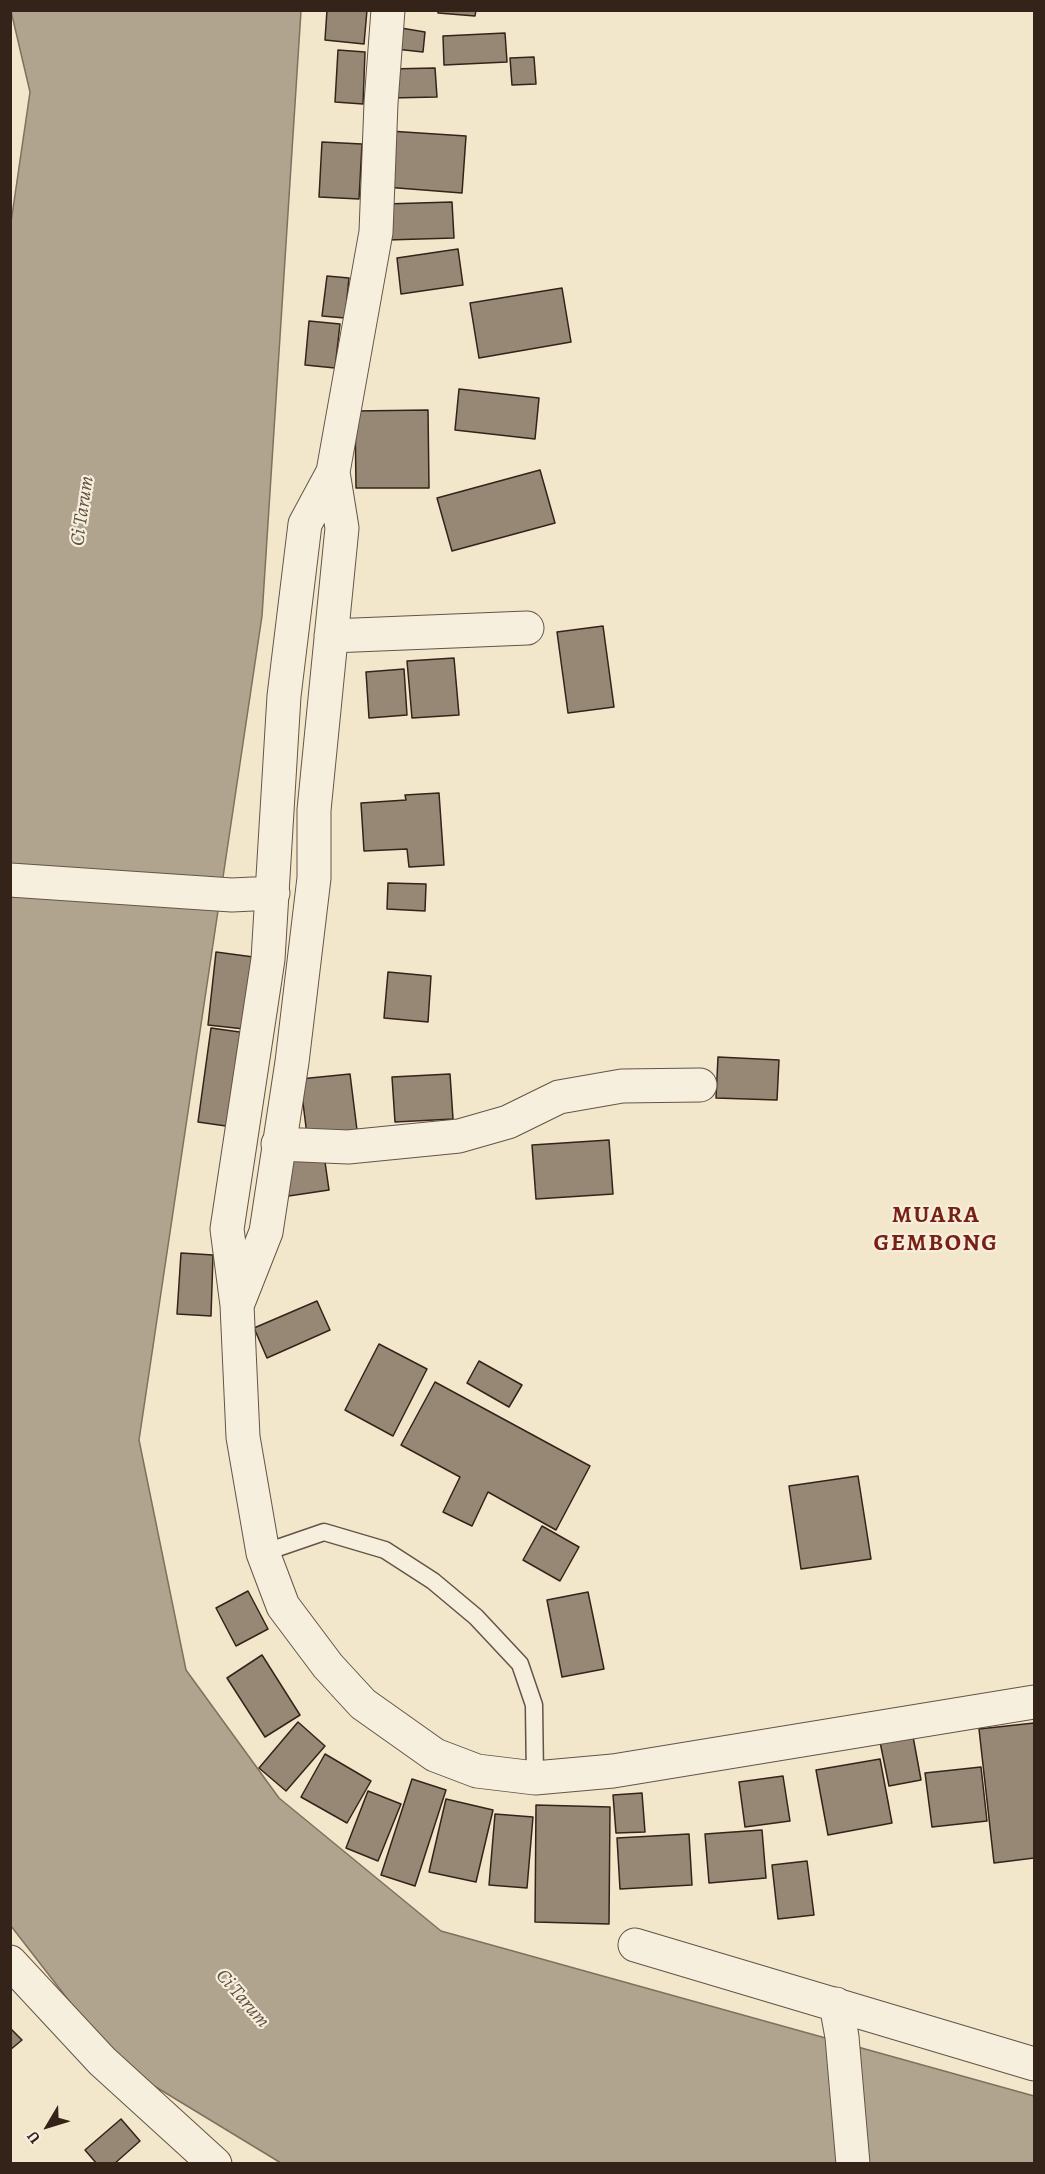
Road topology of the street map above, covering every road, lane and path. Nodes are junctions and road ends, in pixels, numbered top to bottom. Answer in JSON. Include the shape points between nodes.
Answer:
{"nodes":[{"id":1,"x":388,"y":10,"type":"edge"},
{"id":2,"x":333,"y":472,"type":"junction"},
{"id":3,"x":527,"y":628,"type":"dead end"},
{"id":4,"x":330,"y":636,"type":"junction"},
{"id":5,"x":10,"y":880,"type":"edge"},
{"id":6,"x":273,"y":893,"type":"junction"},
{"id":7,"x":700,"y":1085,"type":"dead end"},
{"id":8,"x":279,"y":1144,"type":"junction"},
{"id":9,"x":237,"y":1305,"type":"junction"},
{"id":10,"x":263,"y":1553,"type":"junction"},
{"id":11,"x":1035,"y":1702,"type":"edge"},
{"id":12,"x":535,"y":1778,"type":"junction"},
{"id":13,"x":635,"y":1945,"type":"dead end"},
{"id":14,"x":10,"y":1962,"type":"edge"},
{"id":15,"x":836,"y":2004,"type":"junction"},
{"id":16,"x":1035,"y":2064,"type":"edge"},
{"id":17,"x":215,"y":2163,"type":"edge"},
{"id":18,"x":853,"y":2163,"type":"edge"}],
"edges":[{"from":1,"to":2,"type":"street","via":[[376,232]]},
{"from":2,"to":4,"type":"street","via":[[342,528]]},
{"from":2,"to":6,"type":"street","via":[[305,524],[284,696]]},
{"from":3,"to":4,"type":"street"},
{"from":4,"to":8,"type":"street","via":[[314,810],[315,878]]},
{"from":5,"to":6,"type":"street","via":[[232,895]]},
{"from":6,"to":9,"type":"street","via":[[267,969],[227,1229]]},
{"from":7,"to":8,"type":"street","via":[[622,1086],[559,1097],[508,1122],[459,1136],[348,1147]]},
{"from":8,"to":9,"type":"street","via":[[266,1232]]},
{"from":9,"to":10,"type":"street","via":[[243,1437]]},
{"from":10,"to":12,"type":"street","via":[[283,1606],[328,1666],[363,1704],[435,1755],[477,1771]]},
{"from":10,"to":12,"type":"lane","via":[[324,1532],[385,1550],[433,1581],[476,1617],[520,1664],[534,1705]]},
{"from":11,"to":12,"type":"street","via":[[803,1738],[774,1747],[613,1771]]},
{"from":13,"to":15,"type":"street"},
{"from":14,"to":17,"type":"street","via":[[102,2061]]},
{"from":15,"to":16,"type":"street"},
{"from":15,"to":18,"type":"street"}]}
